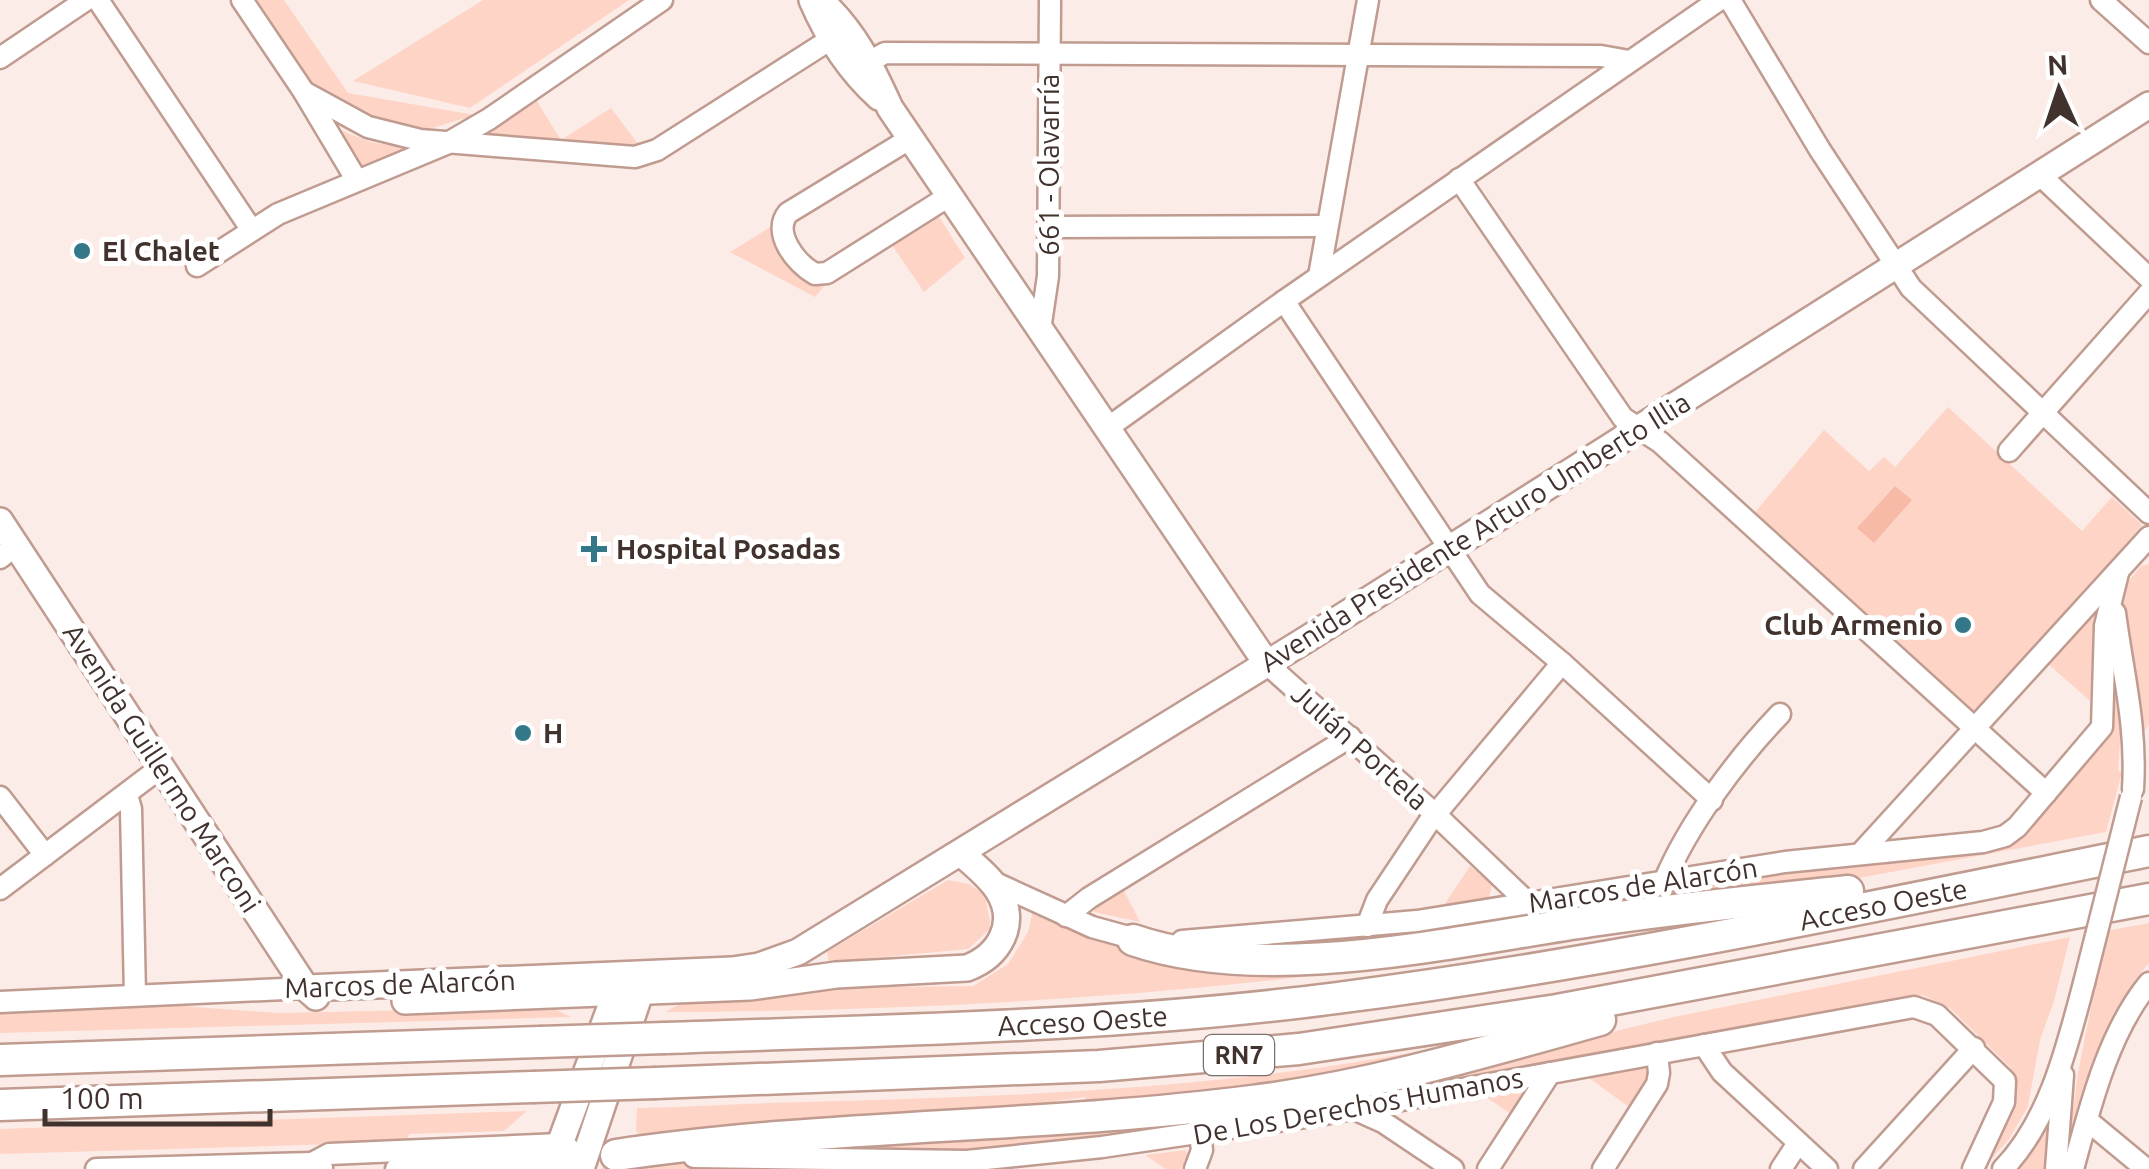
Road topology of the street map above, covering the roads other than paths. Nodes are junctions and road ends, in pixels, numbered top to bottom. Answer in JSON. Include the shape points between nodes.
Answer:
{"nodes":[{"id":1,"x":86,"y":0,"type":"edge"},
{"id":2,"x":98,"y":0,"type":"edge"},
{"id":3,"x":242,"y":0,"type":"edge"},
{"id":4,"x":662,"y":0,"type":"edge"},
{"id":5,"x":812,"y":0,"type":"edge"},
{"id":6,"x":820,"y":0,"type":"edge"},
{"id":7,"x":1050,"y":0,"type":"edge"},
{"id":8,"x":1368,"y":0,"type":"edge"},
{"id":9,"x":1719,"y":0,"type":"edge"},
{"id":10,"x":1730,"y":0,"type":"edge"},
{"id":11,"x":2100,"y":0,"type":"edge"},
{"id":12,"x":831,"y":39,"type":"junction"},
{"id":13,"x":2149,"y":43,"type":"edge"},
{"id":14,"x":1049,"y":54,"type":"junction"},
{"id":15,"x":1358,"y":55,"type":"junction"},
{"id":16,"x":0,"y":58,"type":"edge"},
{"id":17,"x":1629,"y":60,"type":"junction"},
{"id":18,"x":869,"y":62,"type":"junction"},
{"id":19,"x":304,"y":92,"type":"junction"},
{"id":20,"x":2149,"y":104,"type":"edge"},
{"id":21,"x":890,"y":108,"type":"junction"},
{"id":22,"x":911,"y":138,"type":"junction"},
{"id":23,"x":446,"y":144,"type":"junction"},
{"id":24,"x":2040,"y":174,"type":"junction"},
{"id":25,"x":1459,"y":179,"type":"junction"},
{"id":26,"x":356,"y":180,"type":"junction"},
{"id":27,"x":949,"y":196,"type":"junction"},
{"id":28,"x":1048,"y":226,"type":"junction"},
{"id":29,"x":1326,"y":226,"type":"junction"},
{"id":30,"x":252,"y":229,"type":"junction"},
{"id":31,"x":197,"y":266,"type":"dead end"},
{"id":32,"x":1895,"y":267,"type":"junction"},
{"id":33,"x":1318,"y":276,"type":"junction"},
{"id":34,"x":2149,"y":278,"type":"edge"},
{"id":35,"x":2149,"y":293,"type":"edge"},
{"id":36,"x":1284,"y":301,"type":"junction"},
{"id":37,"x":1040,"y":330,"type":"junction"},
{"id":38,"x":2042,"y":415,"type":"junction"},
{"id":39,"x":1106,"y":428,"type":"junction"},
{"id":40,"x":1637,"y":429,"type":"junction"},
{"id":41,"x":2009,"y":450,"type":"dead end"},
{"id":42,"x":2149,"y":513,"type":"edge"},
{"id":43,"x":0,"y":521,"type":"edge"},
{"id":44,"x":2149,"y":537,"type":"edge"},
{"id":45,"x":1449,"y":548,"type":"junction"},
{"id":46,"x":8,"y":551,"type":"edge"},
{"id":47,"x":2132,"y":561,"type":"edge"},
{"id":48,"x":2113,"y":599,"type":"junction"},
{"id":49,"x":1562,"y":663,"type":"junction"},
{"id":50,"x":1267,"y":664,"type":"junction"},
{"id":51,"x":1780,"y":714,"type":"dead end"},
{"id":52,"x":1976,"y":729,"type":"junction"},
{"id":53,"x":1350,"y":737,"type":"junction"},
{"id":54,"x":2149,"y":751,"type":"edge"},
{"id":55,"x":160,"y":768,"type":"junction"},
{"id":56,"x":2132,"y":793,"type":"junction"},
{"id":57,"x":2046,"y":794,"type":"junction"},
{"id":58,"x":127,"y":795,"type":"junction"},
{"id":59,"x":0,"y":796,"type":"edge"},
{"id":60,"x":1712,"y":800,"type":"junction"},
{"id":61,"x":1436,"y":814,"type":"junction"},
{"id":62,"x":2149,"y":851,"type":"edge"},
{"id":63,"x":961,"y":853,"type":"junction"},
{"id":64,"x":1860,"y":854,"type":"junction"},
{"id":65,"x":45,"y":855,"type":"junction"},
{"id":66,"x":2082,"y":864,"type":"junction"},
{"id":67,"x":990,"y":881,"type":"junction"},
{"id":68,"x":1664,"y":882,"type":"junction"},
{"id":69,"x":0,"y":889,"type":"edge"},
{"id":70,"x":2149,"y":899,"type":"edge"},
{"id":71,"x":1528,"y":904,"type":"junction"},
{"id":72,"x":1066,"y":916,"type":"junction"},
{"id":73,"x":1367,"y":926,"type":"junction"},
{"id":74,"x":1133,"y":940,"type":"junction"},
{"id":75,"x":798,"y":952,"type":"joint"},
{"id":76,"x":1815,"y":962,"type":"junction"},
{"id":77,"x":2149,"y":982,"type":"edge"},
{"id":78,"x":629,"y":984,"type":"junction"},
{"id":79,"x":306,"y":988,"type":"junction"},
{"id":80,"x":135,"y":995,"type":"junction"},
{"id":81,"x":0,"y":1002,"type":"edge"},
{"id":82,"x":334,"y":1004,"type":"joint"},
{"id":83,"x":1704,"y":1045,"type":"junction"},
{"id":84,"x":1974,"y":1048,"type":"junction"},
{"id":85,"x":1657,"y":1054,"type":"junction"},
{"id":86,"x":2064,"y":1058,"type":"junction"},
{"id":87,"x":0,"y":1060,"type":"edge"},
{"id":88,"x":1550,"y":1073,"type":"junction"},
{"id":89,"x":0,"y":1105,"type":"edge"},
{"id":90,"x":1354,"y":1109,"type":"junction"},
{"id":91,"x":2088,"y":1121,"type":"junction"},
{"id":92,"x":1200,"y":1134,"type":"junction"},
{"id":93,"x":1798,"y":1143,"type":"junction"},
{"id":94,"x":616,"y":1156,"type":"junction"},
{"id":95,"x":557,"y":1161,"type":"edge"},
{"id":96,"x":582,"y":1163,"type":"edge"},
{"id":97,"x":1009,"y":1163,"type":"edge"},
{"id":98,"x":890,"y":1165,"type":"edge"},
{"id":99,"x":316,"y":1167,"type":"edge"},
{"id":100,"x":137,"y":1168,"type":"edge"},
{"id":101,"x":96,"y":1169,"type":"edge"},
{"id":102,"x":396,"y":1169,"type":"edge"},
{"id":103,"x":1194,"y":1169,"type":"edge"},
{"id":104,"x":1453,"y":1169,"type":"edge"},
{"id":105,"x":1488,"y":1169,"type":"edge"},
{"id":106,"x":1603,"y":1169,"type":"edge"},
{"id":107,"x":1782,"y":1169,"type":"edge"},
{"id":108,"x":1827,"y":1169,"type":"edge"},
{"id":109,"x":1864,"y":1169,"type":"edge"},
{"id":110,"x":1973,"y":1169,"type":"edge"},
{"id":111,"x":2003,"y":1169,"type":"edge"},
{"id":112,"x":2056,"y":1169,"type":"edge"},
{"id":113,"x":2073,"y":1169,"type":"edge"},
{"id":114,"x":2146,"y":1169,"type":"edge"}],
"edges":[{"from":1,"to":16,"type":"street"},
{"from":2,"to":30,"type":"street"},
{"from":3,"to":19,"type":"street"},
{"from":4,"to":23,"type":"street"},
{"from":5,"to":12,"type":"main road"},
{"from":6,"to":18,"type":"main road"},
{"from":7,"to":14,"type":"street","name":"661 - Olavarría"},
{"from":8,"to":15,"type":"street"},
{"from":9,"to":17,"type":"street"},
{"from":10,"to":32,"type":"street"},
{"from":11,"to":13,"type":"street"},
{"from":12,"to":21,"type":"main road"},
{"from":12,"to":23,"type":"street","via":[[657,150],[635,156]]},
{"from":14,"to":15,"type":"street"},
{"from":14,"to":18,"type":"street","via":[[885,53]]},
{"from":14,"to":28,"type":"street","name":"661 - Olavarría"},
{"from":15,"to":17,"type":"street"},
{"from":15,"to":29,"type":"street"},
{"from":17,"to":25,"type":"street"},
{"from":18,"to":21,"type":"main road"},
{"from":19,"to":23,"type":"street","via":[[368,127]]},
{"from":19,"to":26,"type":"street"},
{"from":20,"to":24,"type":"main road","name":"Avenida Presidente Arturo Umberto Illia"},
{"from":21,"to":22,"type":"main road","name":"Julián Portela"},
{"from":22,"to":27,"type":"main road","name":"Julián Portela"},
{"from":22,"to":27,"type":"street","via":[[788,213],[780,231],[798,260],[814,274],[827,273]]},
{"from":23,"to":26,"type":"street"},
{"from":24,"to":32,"type":"main road","name":"Avenida Presidente Arturo Umberto Illia"},
{"from":24,"to":34,"type":"street"},
{"from":25,"to":33,"type":"street"},
{"from":25,"to":40,"type":"street","via":[[1622,418]]},
{"from":26,"to":30,"type":"street"},
{"from":27,"to":37,"type":"main road","name":"Julián Portela"},
{"from":28,"to":29,"type":"street"},
{"from":28,"to":37,"type":"street","name":"661 - Olavarría"},
{"from":29,"to":33,"type":"street"},
{"from":30,"to":31,"type":"street"},
{"from":32,"to":38,"type":"street"},
{"from":32,"to":40,"type":"main road","name":"Avenida Presidente Arturo Umberto Illia"},
{"from":33,"to":36,"type":"street"},
{"from":35,"to":38,"type":"street"},
{"from":36,"to":39,"type":"street"},
{"from":36,"to":45,"type":"street"},
{"from":37,"to":39,"type":"main road","name":"Julián Portela"},
{"from":38,"to":41,"type":"street"},
{"from":38,"to":42,"type":"street"},
{"from":39,"to":50,"type":"main road","name":"Julián Portela"},
{"from":40,"to":45,"type":"main road","name":"Avenida Presidente Arturo Umberto Illia"},
{"from":40,"to":52,"type":"street","via":[[1660,442]]},
{"from":43,"to":46,"type":"main road","name":"Avenida Guillermo Marconi"},
{"from":44,"to":47,"type":"street"},
{"from":45,"to":49,"type":"street","via":[[1480,594]]},
{"from":45,"to":50,"type":"main road","name":"Avenida Presidente Arturo Umberto Illia"},
{"from":46,"to":55,"type":"main road","name":"Avenida Guillermo Marconi"},
{"from":47,"to":48,"type":"street","name":"Marcos de Alarcón"},
{"from":47,"to":52,"type":"street"},
{"from":48,"to":56,"type":"street","via":[[2136,750]]},
{"from":48,"to":57,"type":"street","name":"Marcos de Alarcón","via":[[2103,647],[2102,726]]},
{"from":49,"to":60,"type":"street"},
{"from":49,"to":61,"type":"street"},
{"from":50,"to":53,"type":"street","name":"Julián Portela"},
{"from":50,"to":63,"type":"main road","name":"Avenida Presidente Arturo Umberto Illia"},
{"from":51,"to":60,"type":"street"},
{"from":52,"to":57,"type":"street"},
{"from":52,"to":64,"type":"street"},
{"from":53,"to":61,"type":"street","name":"Julián Portela"},
{"from":53,"to":72,"type":"street"},
{"from":54,"to":56,"type":"street"},
{"from":55,"to":58,"type":"street"},
{"from":55,"to":79,"type":"main road","name":"Avenida Guillermo Marconi"},
{"from":56,"to":86,"type":"street","bridge":true},
{"from":57,"to":64,"type":"street","name":"Marcos de Alarcón","via":[[2017,827],[1991,841]]},
{"from":58,"to":65,"type":"street"},
{"from":58,"to":80,"type":"street"},
{"from":59,"to":65,"type":"street"},
{"from":60,"to":68,"type":"street"},
{"from":61,"to":71,"type":"street","name":"Julián Portela"},
{"from":61,"to":73,"type":"street","via":[[1377,900]]},
{"from":62,"to":66,"type":"highway","name":"Acceso Oeste","number":"RN7"},
{"from":63,"to":67,"type":"main road","name":"Marcos de Alarcón"},
{"from":63,"to":75,"type":"main road","name":"Avenida Presidente Arturo Umberto Illia"},
{"from":64,"to":68,"type":"street","name":"Marcos de Alarcón"},
{"from":65,"to":69,"type":"street"},
{"from":66,"to":74,"type":"highway","via":[[1634,914],[1380,952],[1254,962],[1172,953]]},
{"from":66,"to":87,"type":"highway","name":"Acceso Oeste","number":"RN7","bridge":true,"via":[[1584,960],[1336,999],[1087,1022]]},
{"from":67,"to":72,"type":"street","name":"Marcos de Alarcón"},
{"from":67,"to":78,"type":"main road","name":"Marcos de Alarcón","via":[[1005,905],[1004,934],[991,954],[968,968],[750,987]]},
{"from":68,"to":71,"type":"street","name":"Marcos de Alarcón"},
{"from":70,"to":76,"type":"highway","name":"Acceso Oeste","number":"RN7"},
{"from":71,"to":73,"type":"street","name":"Marcos de Alarcón"},
{"from":72,"to":74,"type":"street","name":"Marcos de Alarcón"},
{"from":73,"to":74,"type":"street","name":"Marcos de Alarcón","via":[[1193,942]]},
{"from":75,"to":78,"type":"main road","name":"Marcos de Alarcón","via":[[744,969]]},
{"from":76,"to":89,"type":"highway","name":"Acceso Oeste","number":"RN7","bridge":true,"via":[[1538,1014],[1300,1049],[1099,1066]]},
{"from":76,"to":94,"type":"highway","via":[[1333,1088],[1252,1101],[700,1143]]},
{"from":77,"to":91,"type":"street","via":[[2125,1018]]},
{"from":78,"to":79,"type":"main road","name":"Marcos de Alarcón"},
{"from":78,"to":82,"type":"main road","name":"Marcos de Alarcón"},
{"from":78,"to":95,"type":"main road"},
{"from":78,"to":96,"type":"main road"},
{"from":79,"to":80,"type":"street","name":"Marcos de Alarcón"},
{"from":79,"to":82,"type":"main road","name":"Avenida Guillermo Marconi"},
{"from":80,"to":81,"type":"street","name":"Marcos de Alarcón"},
{"from":83,"to":84,"type":"street","name":"De Los Derechos Humanos","via":[[1914,1007],[1938,1015]]},
{"from":83,"to":85,"type":"street","name":"De Los Derechos Humanos"},
{"from":83,"to":93,"type":"street","via":[[1722,1072]]},
{"from":84,"to":109,"type":"street"},
{"from":84,"to":110,"type":"street","name":"De Los Derechos Humanos","via":[[2001,1074],[2006,1090]]},
{"from":85,"to":88,"type":"street","name":"De Los Derechos Humanos"},
{"from":85,"to":106,"type":"street","via":[[1657,1084]]},
{"from":86,"to":111,"type":"street","via":[[2028,1137]]},
{"from":86,"to":112,"type":"street"},
{"from":88,"to":90,"type":"street","name":"De Los Derechos Humanos"},
{"from":88,"to":105,"type":"street"},
{"from":90,"to":92,"type":"street","name":"De Los Derechos Humanos"},
{"from":90,"to":104,"type":"street"},
{"from":91,"to":113,"type":"street"},
{"from":91,"to":114,"type":"street"},
{"from":92,"to":97,"type":"street","name":"De Los Derechos Humanos"},
{"from":92,"to":103,"type":"street"},
{"from":93,"to":107,"type":"street"},
{"from":93,"to":108,"type":"street"},
{"from":94,"to":96,"type":"street","name":"De Los Derechos Humanos"},
{"from":94,"to":98,"type":"street","name":"De Los Derechos Humanos"},
{"from":95,"to":96,"type":"street","name":"De Los Derechos Humanos"},
{"from":95,"to":99,"type":"street","name":"De Los Derechos Humanos","via":[[329,1154]]},
{"from":95,"to":102,"type":"street","name":"De Los Derechos Humanos"},
{"from":97,"to":98,"type":"street","name":"De Los Derechos Humanos"},
{"from":99,"to":100,"type":"street","name":"De Los Derechos Humanos"},
{"from":100,"to":101,"type":"street","name":"De Los Derechos Humanos"}]}
